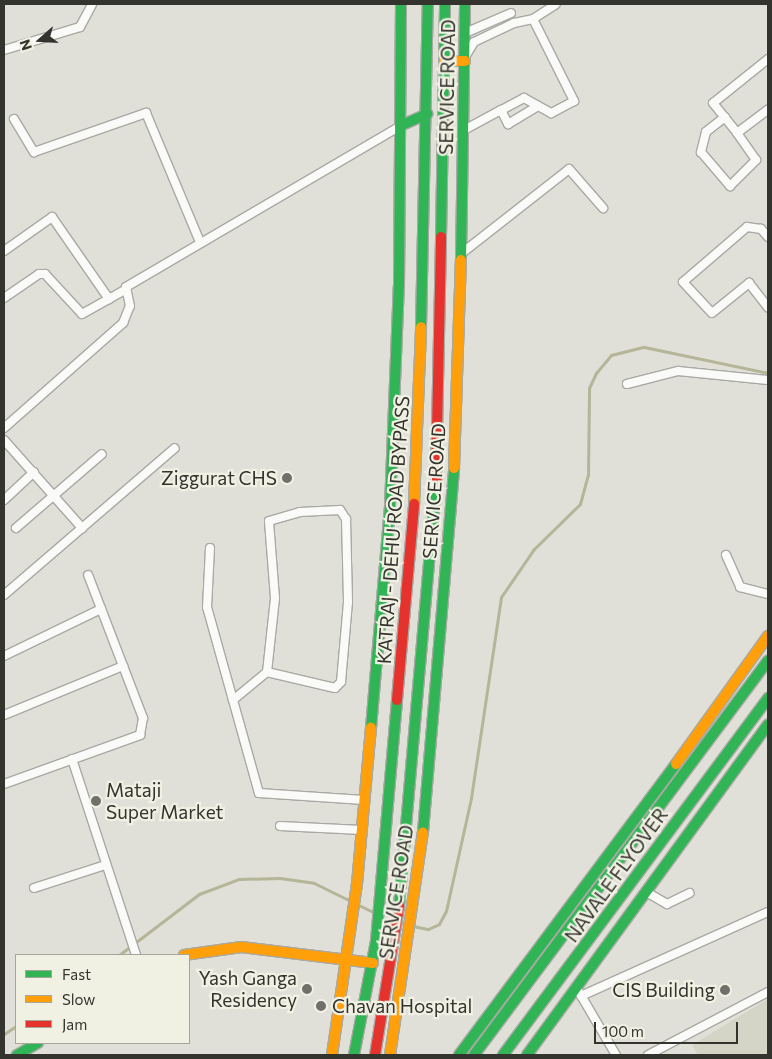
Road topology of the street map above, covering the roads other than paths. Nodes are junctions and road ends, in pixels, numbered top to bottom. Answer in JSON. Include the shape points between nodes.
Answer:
{"nodes":[{"id":1,"x":92,"y":4,"type":"edge"},
{"id":2,"x":401,"y":4,"type":"edge"},
{"id":3,"x":428,"y":4,"type":"edge"},
{"id":4,"x":445,"y":4,"type":"edge"},
{"id":5,"x":465,"y":4,"type":"edge"},
{"id":6,"x":556,"y":4,"type":"edge"},
{"id":7,"x":511,"y":13,"type":"dead end"},
{"id":8,"x":533,"y":19,"type":"junction"},
{"id":9,"x":465,"y":33,"type":"junction"},
{"id":10,"x":4,"y":50,"type":"edge"},
{"id":11,"x":465,"y":59,"type":"junction"},
{"id":12,"x":768,"y":59,"type":"edge"},
{"id":13,"x":444,"y":61,"type":"junction"},
{"id":14,"x":538,"y":106,"type":"junction"},
{"id":15,"x":501,"y":110,"type":"junction"},
{"id":16,"x":768,"y":110,"type":"edge"},
{"id":17,"x":427,"y":114,"type":"junction"},
{"id":18,"x":725,"y":117,"type":"junction"},
{"id":19,"x":14,"y":119,"type":"dead end"},
{"id":20,"x":400,"y":126,"type":"junction"},
{"id":21,"x":464,"y":130,"type":"junction"},
{"id":22,"x":737,"y":133,"type":"junction"},
{"id":23,"x":603,"y":208,"type":"dead end"},
{"id":24,"x":768,"y":237,"type":"edge"},
{"id":25,"x":200,"y":242,"type":"junction"},
{"id":26,"x":4,"y":251,"type":"edge"},
{"id":27,"x":462,"y":253,"type":"junction"},
{"id":28,"x":123,"y":291,"type":"junction"},
{"id":29,"x":4,"y":298,"type":"edge"},
{"id":30,"x":109,"y":299,"type":"junction"},
{"id":31,"x":768,"y":307,"type":"edge"},
{"id":32,"x":768,"y":380,"type":"edge"},
{"id":33,"x":627,"y":384,"type":"dead end"},
{"id":34,"x":4,"y":428,"type":"edge"},
{"id":35,"x":4,"y":440,"type":"edge"},
{"id":36,"x":175,"y":448,"type":"dead end"},
{"id":37,"x":102,"y":454,"type":"dead end"},
{"id":38,"x":34,"y":472,"type":"junction"},
{"id":39,"x":53,"y":495,"type":"junction"},
{"id":40,"x":4,"y":500,"type":"edge"},
{"id":41,"x":16,"y":528,"type":"dead end"},
{"id":42,"x":82,"y":528,"type":"junction"},
{"id":43,"x":210,"y":548,"type":"dead end"},
{"id":44,"x":726,"y":555,"type":"dead end"},
{"id":45,"x":88,"y":576,"type":"dead end"},
{"id":46,"x":768,"y":594,"type":"edge"},
{"id":47,"x":4,"y":596,"type":"edge"},
{"id":48,"x":101,"y":609,"type":"junction"},
{"id":49,"x":768,"y":636,"type":"edge"},
{"id":50,"x":4,"y":656,"type":"edge"},
{"id":51,"x":768,"y":660,"type":"edge"},
{"id":52,"x":123,"y":666,"type":"junction"},
{"id":53,"x":267,"y":672,"type":"junction"},
{"id":54,"x":768,"y":698,"type":"edge"},
{"id":55,"x":232,"y":700,"type":"junction"},
{"id":56,"x":4,"y":715,"type":"edge"},
{"id":57,"x":768,"y":724,"type":"edge"},
{"id":58,"x":72,"y":759,"type":"junction"},
{"id":59,"x":4,"y":784,"type":"edge"},
{"id":60,"x":364,"y":800,"type":"junction"},
{"id":61,"x":280,"y":826,"type":"dead end"},
{"id":62,"x":362,"y":830,"type":"junction"},
{"id":63,"x":105,"y":865,"type":"junction"},
{"id":64,"x":34,"y":888,"type":"dead end"},
{"id":65,"x":648,"y":893,"type":"junction"},
{"id":66,"x":690,"y":893,"type":"dead end"},
{"id":67,"x":768,"y":912,"type":"edge"},
{"id":68,"x":136,"y":954,"type":"edge"},
{"id":69,"x":190,"y":954,"type":"edge"},
{"id":70,"x":349,"y":960,"type":"junction"},
{"id":71,"x":373,"y":963,"type":"junction"},
{"id":72,"x":389,"y":976,"type":"junction"},
{"id":73,"x":401,"y":977,"type":"junction"},
{"id":74,"x":579,"y":992,"type":"junction"},
{"id":75,"x":768,"y":992,"type":"edge"},
{"id":76,"x":36,"y":1044,"type":"edge"},
{"id":77,"x":17,"y":1055,"type":"edge"},
{"id":78,"x":332,"y":1055,"type":"edge"},
{"id":79,"x":354,"y":1055,"type":"edge"},
{"id":80,"x":375,"y":1055,"type":"edge"},
{"id":81,"x":390,"y":1055,"type":"edge"},
{"id":82,"x":459,"y":1055,"type":"edge"},
{"id":83,"x":474,"y":1055,"type":"edge"},
{"id":84,"x":503,"y":1055,"type":"edge"},
{"id":85,"x":527,"y":1055,"type":"edge"},
{"id":86,"x":616,"y":1055,"type":"edge"},
{"id":87,"x":648,"y":1055,"type":"edge"}],
"edges":[{"from":1,"to":10,"type":"street","via":[[80,27]]},
{"from":2,"to":20,"type":"main road"},
{"from":3,"to":17,"type":"main road","name":"KATRAJ - DEHU ROAD BYPASS"},
{"from":4,"to":13,"type":"main road","name":"KATRAJ - DEHU ROAD BYPASS"},
{"from":5,"to":9,"type":"main road","name":"SERVICE ROAD"},
{"from":6,"to":8,"type":"street"},
{"from":7,"to":9,"type":"street"},
{"from":8,"to":11,"type":"street","via":[[514,23],[474,42]]},
{"from":8,"to":14,"type":"street","via":[[574,101],[551,113]]},
{"from":9,"to":11,"type":"main road","name":"SERVICE ROAD"},
{"from":11,"to":13,"type":"main road"},
{"from":11,"to":21,"type":"main road","name":"SERVICE ROAD"},
{"from":12,"to":18,"type":"street","via":[[713,103]]},
{"from":13,"to":72,"type":"main road","name":"KATRAJ - DEHU ROAD BYPASS","via":[[436,481],[400,897]]},
{"from":14,"to":15,"type":"street","via":[[524,98]]},
{"from":14,"to":15,"type":"street","via":[[508,124]]},
{"from":15,"to":21,"type":"street"},
{"from":16,"to":22,"type":"street"},
{"from":17,"to":20,"type":"main road"},
{"from":17,"to":71,"type":"main road","name":"KATRAJ - DEHU ROAD BYPASS","via":[[418,459]]},
{"from":18,"to":22,"type":"street"},
{"from":18,"to":22,"type":"street","via":[[706,132],[701,152],[730,186],[756,160]]},
{"from":19,"to":25,"type":"street","via":[[34,152],[146,113]]},
{"from":20,"to":25,"type":"street"},
{"from":20,"to":60,"type":"main road","via":[[396,398]]},
{"from":21,"to":27,"type":"main road","name":"SERVICE ROAD"},
{"from":23,"to":27,"type":"street","via":[[569,169]]},
{"from":24,"to":31,"type":"street","via":[[761,229],[747,227],[683,282],[712,314],[749,283]]},
{"from":25,"to":28,"type":"street"},
{"from":26,"to":30,"type":"street","via":[[52,217]]},
{"from":27,"to":73,"type":"main road","name":"SERVICE ROAD","via":[[451,522],[425,817]]},
{"from":28,"to":30,"type":"street"},
{"from":28,"to":34,"type":"street","via":[[130,306],[123,323]]},
{"from":29,"to":30,"type":"street","via":[[39,274],[45,274],[82,314]]},
{"from":32,"to":33,"type":"street","via":[[678,371]]},
{"from":35,"to":38,"type":"street"},
{"from":36,"to":42,"type":"street"},
{"from":37,"to":39,"type":"street"},
{"from":38,"to":39,"type":"street"},
{"from":38,"to":40,"type":"street"},
{"from":39,"to":41,"type":"street"},
{"from":39,"to":42,"type":"street"},
{"from":42,"to":47,"type":"street"},
{"from":43,"to":55,"type":"street","via":[[207,607]]},
{"from":44,"to":46,"type":"street","via":[[740,587]]},
{"from":45,"to":48,"type":"street"},
{"from":48,"to":50,"type":"street"},
{"from":48,"to":52,"type":"street"},
{"from":49,"to":82,"type":"main road","via":[[577,902]]},
{"from":51,"to":83,"type":"main road","name":"NAVALE FLYOVER"},
{"from":52,"to":56,"type":"street"},
{"from":52,"to":58,"type":"street","via":[[143,718],[140,734]]},
{"from":53,"to":53,"type":"street","via":[[335,688],[341,682],[348,602],[346,519],[340,510],[300,512],[269,520],[275,598]]},
{"from":53,"to":55,"type":"street"},
{"from":54,"to":84,"type":"main road","name":"NAVALE FLYOVER"},
{"from":55,"to":60,"type":"street","via":[[259,793]]},
{"from":57,"to":65,"type":"main road"},
{"from":58,"to":59,"type":"street"},
{"from":58,"to":63,"type":"street"},
{"from":60,"to":62,"type":"main road"},
{"from":61,"to":62,"type":"street"},
{"from":62,"to":70,"type":"main road"},
{"from":63,"to":64,"type":"street"},
{"from":63,"to":68,"type":"street"},
{"from":65,"to":66,"type":"street","via":[[667,904]]},
{"from":65,"to":74,"type":"main road"},
{"from":67,"to":74,"type":"street"},
{"from":69,"to":70,"type":"main road","via":[[236,947]]},
{"from":70,"to":71,"type":"main road"},
{"from":70,"to":78,"type":"main road"},
{"from":71,"to":79,"type":"main road","name":"KATRAJ - DEHU ROAD BYPASS"},
{"from":72,"to":73,"type":"main road"},
{"from":72,"to":80,"type":"main road","name":"KATRAJ - DEHU ROAD BYPASS"},
{"from":73,"to":81,"type":"main road","name":"SERVICE ROAD"},
{"from":74,"to":85,"type":"main road"},
{"from":74,"to":86,"type":"street"},
{"from":75,"to":87,"type":"street","via":[[700,1032]]},
{"from":76,"to":77,"type":"main road"}]}
